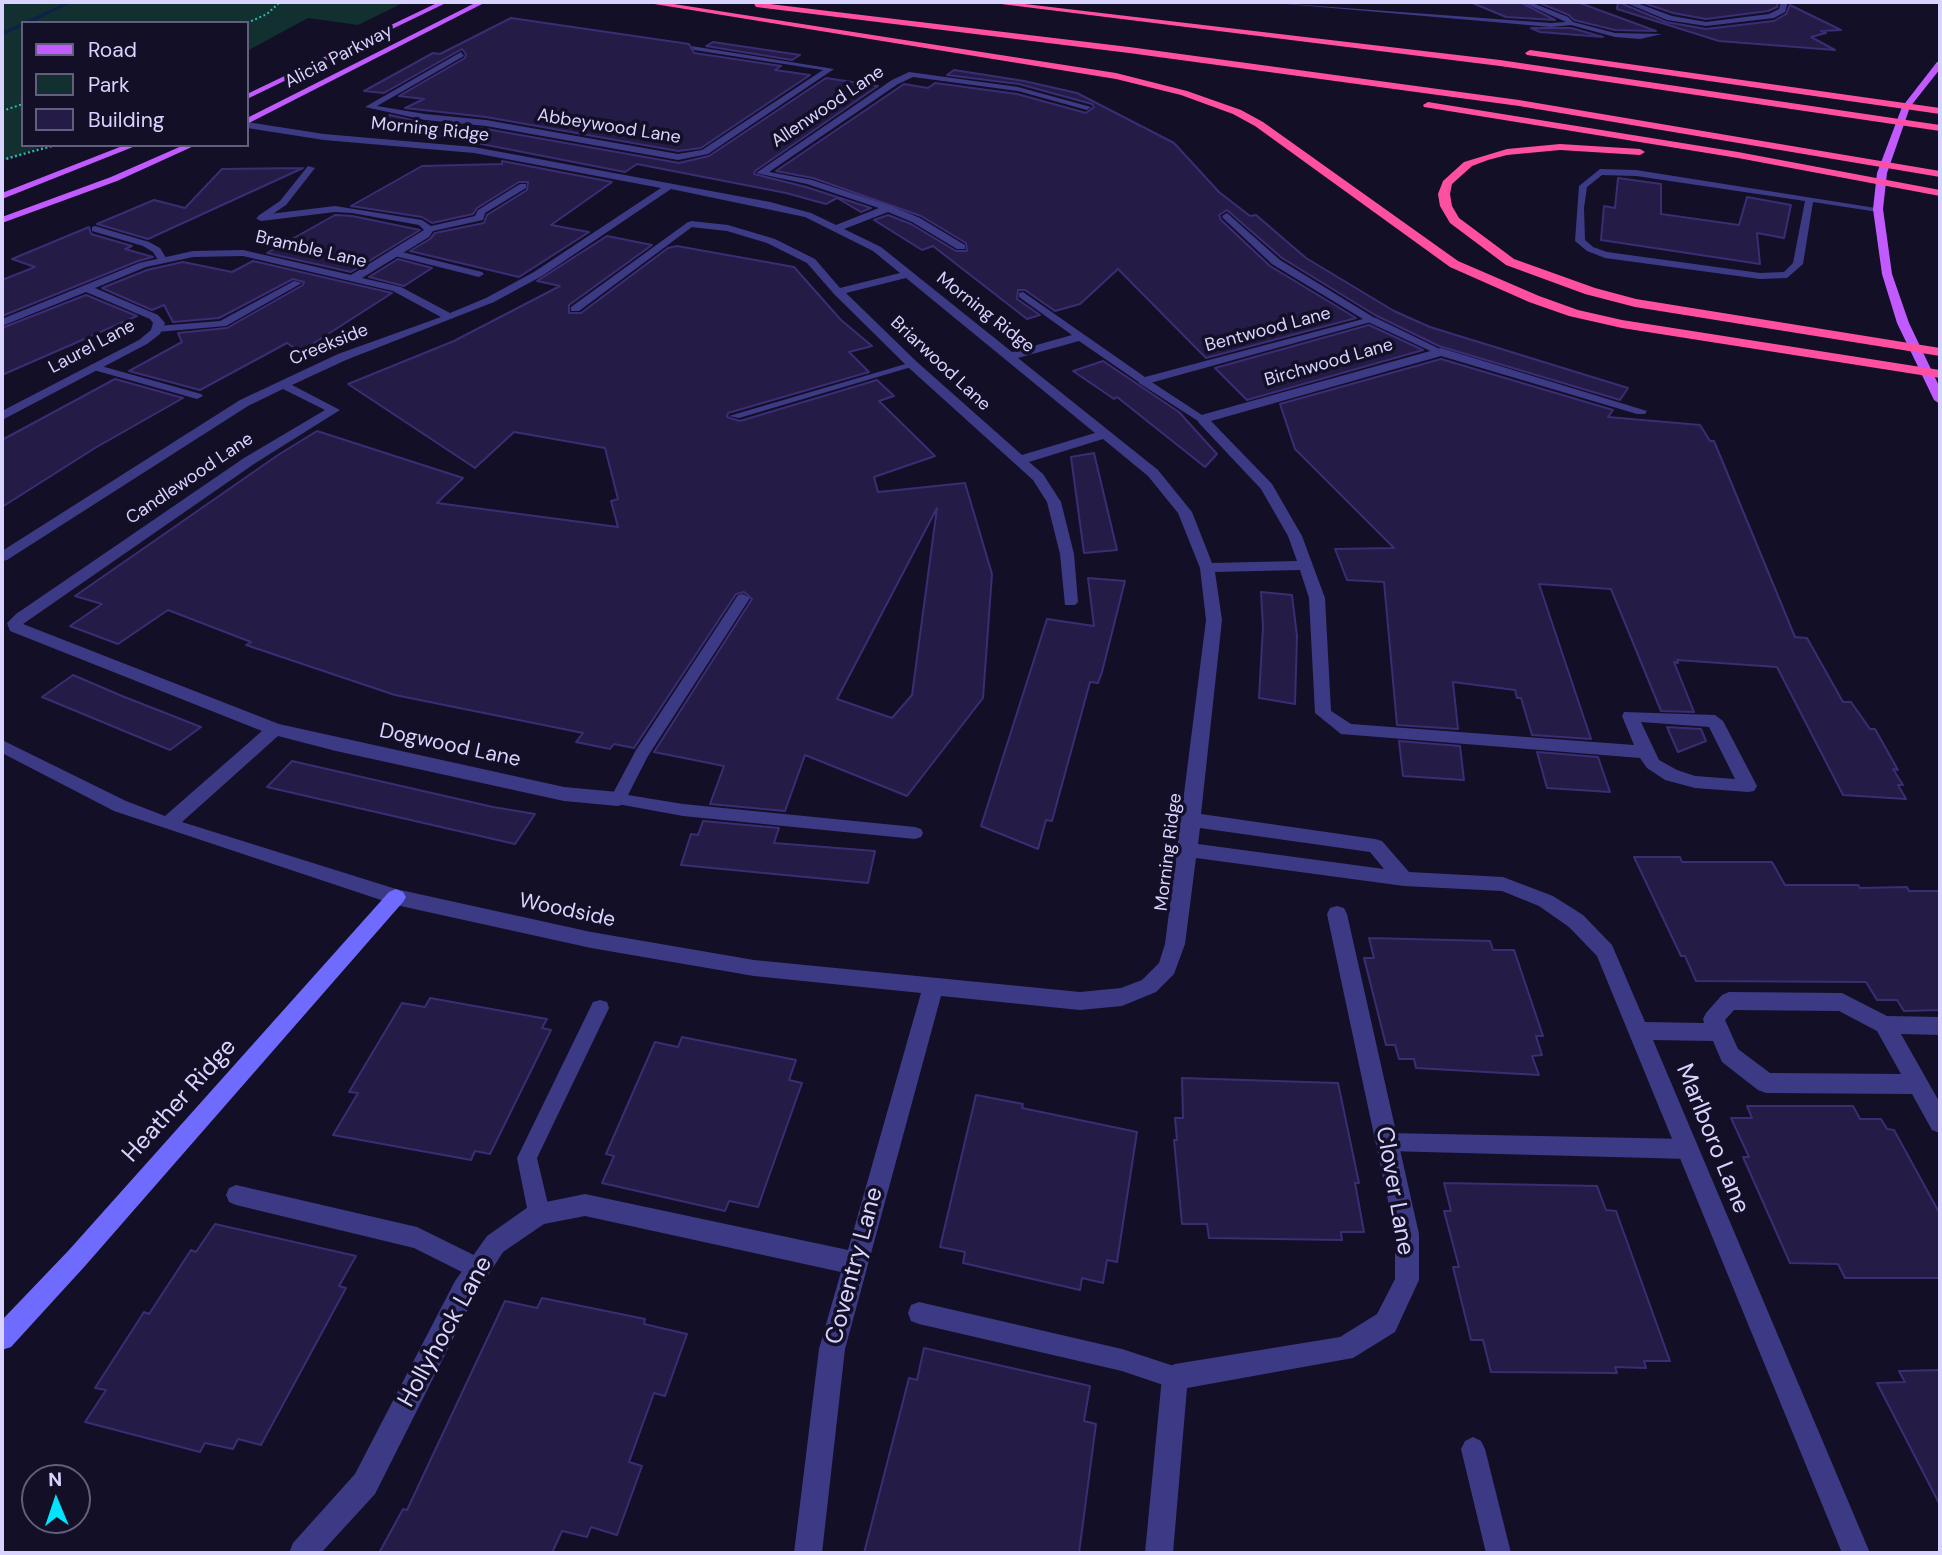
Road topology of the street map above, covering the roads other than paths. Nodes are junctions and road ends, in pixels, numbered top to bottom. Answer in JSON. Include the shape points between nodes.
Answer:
{"nodes":[{"id":1,"x":444,"y":2,"type":"edge"},
{"id":2,"x":482,"y":2,"type":"edge"},
{"id":3,"x":646,"y":2,"type":"edge"},
{"id":4,"x":989,"y":2,"type":"edge"},
{"id":5,"x":1051,"y":2,"type":"edge"},
{"id":6,"x":1266,"y":2,"type":"edge"},
{"id":7,"x":1525,"y":2,"type":"edge"},
{"id":8,"x":1628,"y":2,"type":"edge"},
{"id":9,"x":1784,"y":2,"type":"edge"},
{"id":10,"x":746,"y":3,"type":"edge"},
{"id":11,"x":770,"y":21,"type":"junction"},
{"id":12,"x":1242,"y":21,"type":"dead end"},
{"id":13,"x":1571,"y":23,"type":"junction"},
{"id":14,"x":1660,"y":34,"type":"dead end"},
{"id":15,"x":694,"y":48,"type":"dead end"},
{"id":16,"x":1517,"y":52,"type":"dead end"},
{"id":17,"x":461,"y":54,"type":"dead end"},
{"id":18,"x":1080,"y":59,"type":"dead end"},
{"id":19,"x":1940,"y":64,"type":"edge"},
{"id":20,"x":248,"y":97,"type":"edge"},
{"id":21,"x":1413,"y":103,"type":"dead end"},
{"id":22,"x":1087,"y":107,"type":"dead end"},
{"id":23,"x":1940,"y":111,"type":"edge"},
{"id":24,"x":248,"y":122,"type":"edge"},
{"id":25,"x":248,"y":123,"type":"edge"},
{"id":26,"x":1940,"y":128,"type":"edge"},
{"id":27,"x":560,"y":136,"type":"junction"},
{"id":28,"x":129,"y":147,"type":"edge"},
{"id":29,"x":187,"y":147,"type":"edge"},
{"id":30,"x":540,"y":147,"type":"dead end"},
{"id":31,"x":1735,"y":159,"type":"junction"},
{"id":32,"x":311,"y":168,"type":"dead end"},
{"id":33,"x":1940,"y":174,"type":"edge"},
{"id":34,"x":523,"y":186,"type":"dead end"},
{"id":35,"x":670,"y":186,"type":"junction"},
{"id":36,"x":1940,"y":194,"type":"edge"},
{"id":37,"x":2,"y":196,"type":"edge"},
{"id":38,"x":1809,"y":200,"type":"junction"},
{"id":39,"x":888,"y":208,"type":"junction"},
{"id":40,"x":1878,"y":209,"type":"junction"},
{"id":41,"x":1227,"y":216,"type":"dead end"},
{"id":42,"x":261,"y":218,"type":"joint"},
{"id":43,"x":2,"y":220,"type":"edge"},
{"id":44,"x":691,"y":224,"type":"joint"},
{"id":45,"x":838,"y":228,"type":"junction"},
{"id":46,"x":95,"y":229,"type":"dead end"},
{"id":47,"x":429,"y":229,"type":"junction"},
{"id":48,"x":961,"y":247,"type":"dead end"},
{"id":49,"x":394,"y":253,"type":"junction"},
{"id":50,"x":163,"y":261,"type":"junction"},
{"id":51,"x":479,"y":274,"type":"dead end"},
{"id":52,"x":908,"y":274,"type":"junction"},
{"id":53,"x":355,"y":277,"type":"junction"},
{"id":54,"x":297,"y":283,"type":"dead end"},
{"id":55,"x":86,"y":288,"type":"junction"},
{"id":56,"x":838,"y":292,"type":"junction"},
{"id":57,"x":1023,"y":295,"type":"dead end"},
{"id":58,"x":575,"y":309,"type":"dead end"},
{"id":59,"x":450,"y":317,"type":"junction"},
{"id":60,"x":1372,"y":320,"type":"junction"},
{"id":61,"x":2,"y":323,"type":"edge"},
{"id":62,"x":157,"y":329,"type":"junction"},
{"id":63,"x":1079,"y":337,"type":"junction"},
{"id":64,"x":1913,"y":347,"type":"junction"},
{"id":65,"x":1441,"y":352,"type":"junction"},
{"id":66,"x":1940,"y":352,"type":"edge"},
{"id":67,"x":1012,"y":356,"type":"junction"},
{"id":68,"x":913,"y":365,"type":"junction"},
{"id":69,"x":94,"y":367,"type":"junction"},
{"id":70,"x":1933,"y":373,"type":"edge"},
{"id":71,"x":1143,"y":381,"type":"junction"},
{"id":72,"x":281,"y":384,"type":"junction"},
{"id":73,"x":197,"y":396,"type":"dead end"},
{"id":74,"x":1940,"y":400,"type":"edge"},
{"id":75,"x":1641,"y":411,"type":"dead end"},
{"id":76,"x":2,"y":416,"type":"edge"},
{"id":77,"x":735,"y":416,"type":"dead end"},
{"id":78,"x":1202,"y":419,"type":"junction"},
{"id":79,"x":1107,"y":433,"type":"junction"},
{"id":80,"x":1020,"y":460,"type":"junction"},
{"id":81,"x":4,"y":553,"type":"edge"},
{"id":82,"x":1306,"y":565,"type":"junction"},
{"id":83,"x":1206,"y":568,"type":"junction"},
{"id":84,"x":743,"y":598,"type":"dead end"},
{"id":85,"x":1070,"y":602,"type":"dead end"},
{"id":86,"x":21,"y":617,"type":"joint"},
{"id":87,"x":275,"y":729,"type":"junction"},
{"id":88,"x":2,"y":746,"type":"edge"},
{"id":89,"x":1644,"y":752,"type":"junction"},
{"id":90,"x":618,"y":799,"type":"junction"},
{"id":91,"x":1192,"y":820,"type":"junction"},
{"id":92,"x":168,"y":824,"type":"junction"},
{"id":93,"x":915,"y":833,"type":"dead end"},
{"id":94,"x":1188,"y":850,"type":"junction"},
{"id":95,"x":1404,"y":879,"type":"junction"},
{"id":96,"x":396,"y":897,"type":"junction"},
{"id":97,"x":1337,"y":914,"type":"dead end"},
{"id":98,"x":933,"y":986,"type":"junction"},
{"id":99,"x":1149,"y":986,"type":"joint"},
{"id":100,"x":600,"y":1008,"type":"dead end"},
{"id":101,"x":1884,"y":1025,"type":"junction"},
{"id":102,"x":1940,"y":1026,"type":"edge"},
{"id":103,"x":1640,"y":1031,"type":"junction"},
{"id":104,"x":1720,"y":1032,"type":"junction"},
{"id":105,"x":1917,"y":1084,"type":"junction"},
{"id":106,"x":1940,"y":1123,"type":"edge"},
{"id":107,"x":1387,"y":1142,"type":"junction"},
{"id":108,"x":1688,"y":1149,"type":"junction"},
{"id":109,"x":236,"y":1195,"type":"dead end"},
{"id":110,"x":539,"y":1213,"type":"junction"},
{"id":111,"x":854,"y":1263,"type":"junction"},
{"id":112,"x":478,"y":1269,"type":"junction"},
{"id":113,"x":919,"y":1313,"type":"dead end"},
{"id":114,"x":2,"y":1338,"type":"edge"},
{"id":115,"x":1175,"y":1377,"type":"junction"},
{"id":116,"x":1473,"y":1449,"type":"dead end"},
{"id":117,"x":303,"y":1553,"type":"edge"},
{"id":118,"x":808,"y":1553,"type":"edge"},
{"id":119,"x":1159,"y":1553,"type":"edge"},
{"id":120,"x":1499,"y":1553,"type":"edge"},
{"id":121,"x":1856,"y":1553,"type":"edge"}],
"edges":[{"from":1,"to":20,"type":"main road","name":"Alicia Parkway"},
{"from":2,"to":24,"type":"main road","name":"Alicia Parkway"},
{"from":3,"to":11,"type":"highway"},
{"from":4,"to":26,"type":"highway","via":[[1500,63]]},
{"from":5,"to":12,"type":"highway"},
{"from":6,"to":13,"type":"lane"},
{"from":7,"to":13,"type":"lane"},
{"from":8,"to":9,"type":"street","via":[[1670,18],[1706,24],[1771,16],[1782,10]]},
{"from":10,"to":33,"type":"highway","via":[[1518,103]]},
{"from":11,"to":18,"type":"highway"},
{"from":11,"to":70,"type":"highway","via":[[1116,76],[1184,93],[1259,124],[1454,264],[1534,299],[1622,324]]},
{"from":13,"to":14,"type":"lane","via":[[1615,35]]},
{"from":15,"to":27,"type":"street","name":"Abbeywood Lane","via":[[830,69],[705,152],[678,157]]},
{"from":16,"to":23,"type":"highway"},
{"from":17,"to":27,"type":"street","name":"Abbeywood Lane","via":[[369,107]]},
{"from":19,"to":40,"type":"main road","via":[[1906,107],[1882,173]]},
{"from":21,"to":31,"type":"highway"},
{"from":22,"to":39,"type":"street","name":"Allenwood Lane","via":[[1018,89],[912,74],[761,173],[809,182]]},
{"from":25,"to":35,"type":"street","name":"Morning Ridge","via":[[324,137],[526,155]]},
{"from":27,"to":30,"type":"street"},
{"from":28,"to":37,"type":"main road"},
{"from":29,"to":43,"type":"main road"},
{"from":31,"to":36,"type":"highway"},
{"from":31,"to":64,"type":"highway","via":[[1612,149],[1507,152],[1468,164],[1447,183],[1444,194],[1454,220],[1486,247],[1510,261],[1590,291],[1648,305]]},
{"from":32,"to":42,"type":"lane","via":[[283,203]]},
{"from":34,"to":47,"type":"street","via":[[481,212],[480,218]]},
{"from":35,"to":45,"type":"street","name":"Morning Ridge","via":[[771,205]]},
{"from":35,"to":59,"type":"street","name":"Creekside","via":[[538,274]]},
{"from":38,"to":38,"type":"lane","via":[[1798,264],[1787,275],[1760,276],[1605,256],[1580,241],[1583,186],[1600,172],[1636,173]]},
{"from":38,"to":40,"type":"lane"},
{"from":39,"to":45,"type":"street"},
{"from":39,"to":48,"type":"street","name":"Allenwood Lane"},
{"from":40,"to":64,"type":"main road","via":[[1887,274]]},
{"from":41,"to":60,"type":"street","name":"Bentwood Lane","via":[[1276,262]]},
{"from":42,"to":47,"type":"street","via":[[352,210],[422,223]]},
{"from":44,"to":56,"type":"street","name":"Briarwood Lane","via":[[728,228],[771,241],[811,261]]},
{"from":44,"to":58,"type":"lane"},
{"from":45,"to":52,"type":"street","name":"Morning Ridge","via":[[877,249]]},
{"from":46,"to":50,"type":"lane","via":[[146,244],[157,250]]},
{"from":47,"to":49,"type":"street"},
{"from":49,"to":51,"type":"lane"},
{"from":49,"to":53,"type":"street"},
{"from":50,"to":53,"type":"street","name":"Bramble Lane","via":[[193,254],[243,253]]},
{"from":50,"to":55,"type":"street","name":"Bramble Lane"},
{"from":52,"to":56,"type":"street"},
{"from":52,"to":67,"type":"street","name":"Morning Ridge"},
{"from":53,"to":59,"type":"street","name":"Bramble Lane","via":[[397,289]]},
{"from":54,"to":62,"type":"lane","via":[[222,324]]},
{"from":55,"to":61,"type":"street","name":"Bramble Lane"},
{"from":55,"to":62,"type":"street","name":"Laurel Lane","via":[[154,317]]},
{"from":56,"to":68,"type":"street","name":"Briarwood Lane"},
{"from":57,"to":63,"type":"street"},
{"from":59,"to":72,"type":"street","name":"Creekside","via":[[342,356]]},
{"from":60,"to":65,"type":"lane"},
{"from":60,"to":71,"type":"street","name":"Bentwood Lane"},
{"from":62,"to":69,"type":"street","name":"Laurel Lane","via":[[143,342]]},
{"from":63,"to":67,"type":"street"},
{"from":63,"to":71,"type":"street"},
{"from":64,"to":66,"type":"highway"},
{"from":64,"to":70,"type":"main road"},
{"from":65,"to":75,"type":"street"},
{"from":65,"to":78,"type":"street","name":"Birchwood Lane"},
{"from":67,"to":79,"type":"street","name":"Morning Ridge"},
{"from":68,"to":77,"type":"lane"},
{"from":68,"to":80,"type":"street","name":"Briarwood Lane"},
{"from":69,"to":73,"type":"lane"},
{"from":69,"to":76,"type":"street","name":"Laurel Lane"},
{"from":70,"to":74,"type":"main road"},
{"from":71,"to":78,"type":"lane"},
{"from":72,"to":81,"type":"street","name":"Creekside"},
{"from":72,"to":86,"type":"street","name":"Candlewood Lane","via":[[334,410],[248,461]]},
{"from":78,"to":82,"type":"street","via":[[1267,487]]},
{"from":79,"to":80,"type":"street"},
{"from":79,"to":83,"type":"street","name":"Morning Ridge","via":[[1153,473],[1185,512]]},
{"from":80,"to":85,"type":"street","name":"Briarwood Lane","via":[[1054,502],[1068,554]]},
{"from":82,"to":83,"type":"street"},
{"from":82,"to":89,"type":"street","via":[[1317,598],[1323,713],[1348,730]]},
{"from":83,"to":91,"type":"street","name":"Morning Ridge","via":[[1214,620]]},
{"from":84,"to":90,"type":"lane","via":[[640,754]]},
{"from":86,"to":87,"type":"street","name":"Dogwood Lane","via":[[15,627]]},
{"from":87,"to":90,"type":"street","name":"Dogwood Lane","via":[[564,794]]},
{"from":87,"to":92,"type":"street"},
{"from":88,"to":92,"type":"street","name":"Woodside","via":[[120,806]]},
{"from":89,"to":89,"type":"street","via":[[1671,775],[1695,782],[1748,786],[1715,720],[1630,716]]},
{"from":90,"to":93,"type":"lane","via":[[683,810]]},
{"from":91,"to":94,"type":"street","name":"Morning Ridge"},
{"from":91,"to":95,"type":"street","via":[[1374,846]]},
{"from":92,"to":96,"type":"street","name":"Woodside"},
{"from":94,"to":95,"type":"street","name":"Marlboro Lane"},
{"from":94,"to":99,"type":"street","name":"Morning Ridge","via":[[1175,944],[1167,968]]},
{"from":95,"to":103,"type":"street","name":"Marlboro Lane","via":[[1503,884],[1546,901],[1576,921],[1605,951]]},
{"from":96,"to":98,"type":"street","name":"Woodside","via":[[591,940],[754,968]]},
{"from":96,"to":114,"type":"street","name":"Heather Ridge"},
{"from":97,"to":107,"type":"street","name":"Clover Lane"},
{"from":98,"to":99,"type":"street","name":"Woodside","via":[[1080,1001],[1122,997]]},
{"from":98,"to":111,"type":"street","name":"Coventry Lane"},
{"from":100,"to":110,"type":"lane","via":[[527,1158]]},
{"from":101,"to":102,"type":"street"},
{"from":101,"to":104,"type":"street","via":[[1842,1002],[1729,1001],[1713,1019]]},
{"from":101,"to":105,"type":"street"},
{"from":103,"to":104,"type":"street"},
{"from":103,"to":108,"type":"street","name":"Marlboro Lane"},
{"from":104,"to":105,"type":"street","via":[[1730,1055],[1766,1083]]},
{"from":105,"to":106,"type":"street"},
{"from":107,"to":108,"type":"lane"},
{"from":107,"to":115,"type":"street","name":"Clover Lane","via":[[1407,1234],[1407,1280],[1386,1323],[1344,1349]]},
{"from":108,"to":121,"type":"street","name":"Marlboro Lane"},
{"from":109,"to":112,"type":"lane","via":[[417,1238]]},
{"from":110,"to":111,"type":"street","name":"Hollyhock Lane","via":[[585,1205]]},
{"from":110,"to":112,"type":"street","name":"Hollyhock Lane","via":[[495,1244]]},
{"from":111,"to":118,"type":"street","name":"Coventry Lane","via":[[832,1349]]},
{"from":112,"to":117,"type":"street","name":"Hollyhock Lane","via":[[365,1484]]},
{"from":113,"to":115,"type":"lane","via":[[1122,1360]]},
{"from":115,"to":119,"type":"street"},
{"from":116,"to":120,"type":"lane"}]}
